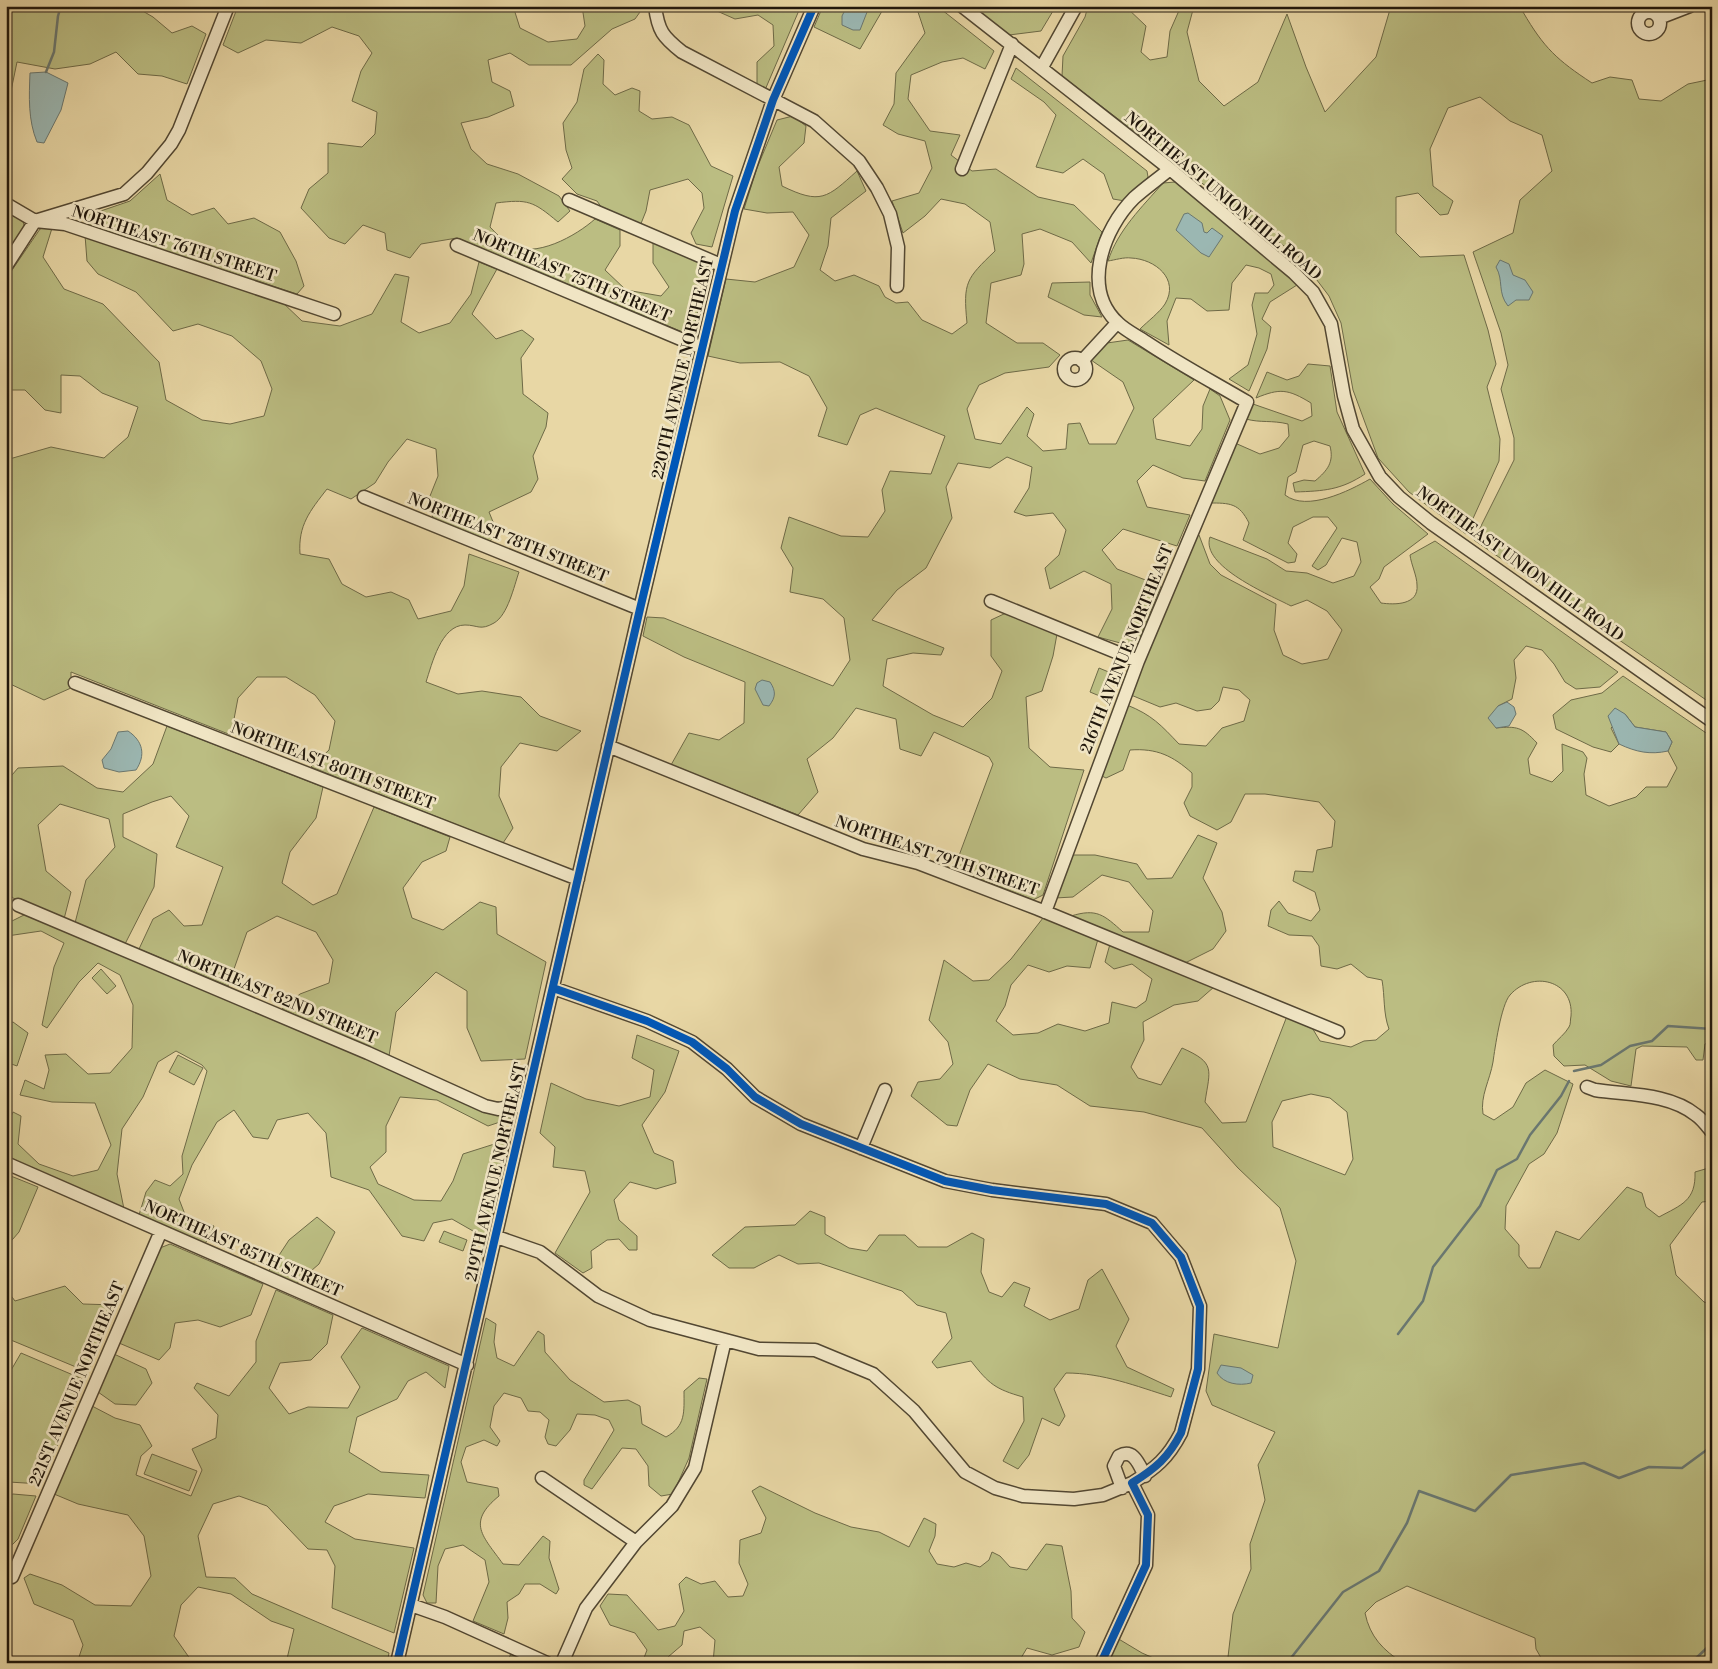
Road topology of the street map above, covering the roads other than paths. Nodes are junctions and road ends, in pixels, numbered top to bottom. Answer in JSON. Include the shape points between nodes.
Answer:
{"nodes":[{"id":1,"x":228,"y":6,"type":"edge"},
{"id":2,"x":814,"y":6,"type":"edge"},
{"id":3,"x":962,"y":6,"type":"edge"},
{"id":4,"x":1076,"y":6,"type":"edge"},
{"id":5,"x":1690,"y":6,"type":"edge"},
{"id":6,"x":656,"y":11,"type":"edge"},
{"id":7,"x":1659,"y":18,"type":"dead end"},
{"id":8,"x":1012,"y":44,"type":"junction"},
{"id":9,"x":1042,"y":67,"type":"junction"},
{"id":10,"x":773,"y":100,"type":"junction"},
{"id":11,"x":962,"y":169,"type":"dead end"},
{"id":12,"x":1170,"y":170,"type":"junction"},
{"id":13,"x":569,"y":200,"type":"dead end"},
{"id":14,"x":6,"y":204,"type":"edge"},
{"id":15,"x":35,"y":221,"type":"junction"},
{"id":16,"x":457,"y":245,"type":"dead end"},
{"id":17,"x":721,"y":264,"type":"junction"},
{"id":18,"x":6,"y":266,"type":"edge"},
{"id":19,"x":897,"y":286,"type":"dead end"},
{"id":20,"x":334,"y":314,"type":"dead end"},
{"id":21,"x":1118,"y":323,"type":"junction"},
{"id":22,"x":702,"y":348,"type":"junction"},
{"id":23,"x":1082,"y":361,"type":"dead end"},
{"id":24,"x":364,"y":497,"type":"dead end"},
{"id":25,"x":991,"y":601,"type":"dead end"},
{"id":26,"x":640,"y":609,"type":"junction"},
{"id":27,"x":1138,"y":661,"type":"junction"},
{"id":28,"x":76,"y":684,"type":"dead end"},
{"id":29,"x":1712,"y":720,"type":"edge"},
{"id":30,"x":608,"y":746,"type":"junction"},
{"id":31,"x":578,"y":879,"type":"junction"},
{"id":32,"x":18,"y":905,"type":"dead end"},
{"id":33,"x":1045,"y":912,"type":"junction"},
{"id":34,"x":553,"y":988,"type":"junction"},
{"id":35,"x":1338,"y":1032,"type":"dead end"},
{"id":36,"x":1587,"y":1087,"type":"dead end"},
{"id":37,"x":885,"y":1090,"type":"dead end"},
{"id":38,"x":525,"y":1104,"type":"junction"},
{"id":39,"x":1712,"y":1132,"type":"edge"},
{"id":40,"x":861,"y":1148,"type":"junction"},
{"id":41,"x":6,"y":1163,"type":"edge"},
{"id":42,"x":161,"y":1231,"type":"junction"},
{"id":43,"x":496,"y":1237,"type":"junction"},
{"id":44,"x":725,"y":1340,"type":"junction"},
{"id":45,"x":467,"y":1365,"type":"junction"},
{"id":46,"x":1144,"y":1476,"type":"junction"},
{"id":47,"x":542,"y":1478,"type":"dead end"},
{"id":48,"x":1127,"y":1486,"type":"junction"},
{"id":49,"x":636,"y":1542,"type":"junction"},
{"id":50,"x":12,"y":1577,"type":"dead end"},
{"id":51,"x":411,"y":1605,"type":"junction"},
{"id":52,"x":397,"y":1663,"type":"edge"},
{"id":53,"x":547,"y":1663,"type":"edge"},
{"id":54,"x":562,"y":1663,"type":"edge"},
{"id":55,"x":1101,"y":1663,"type":"edge"}],
"edges":[{"from":1,"to":15,"type":"street","via":[[179,130],[147,172],[124,194]]},
{"from":2,"to":10,"type":"street","name":"220TH AVENUE NORTHEAST"},
{"from":3,"to":8,"type":"street","name":"NORTHEAST UNION HILL ROAD"},
{"from":4,"to":9,"type":"street"},
{"from":5,"to":7,"type":"street"},
{"from":6,"to":10,"type":"street","via":[[660,31],[682,52]]},
{"from":8,"to":9,"type":"street","name":"NORTHEAST UNION HILL ROAD"},
{"from":8,"to":11,"type":"street"},
{"from":9,"to":12,"type":"street","name":"NORTHEAST UNION HILL ROAD"},
{"from":10,"to":17,"type":"street","name":"220TH AVENUE NORTHEAST","via":[[734,211]]},
{"from":10,"to":19,"type":"street","via":[[814,121],[860,161],[890,214],[898,247]]},
{"from":12,"to":21,"type":"street","via":[[1134,199],[1106,241],[1097,273],[1099,294]]},
{"from":12,"to":29,"type":"street","name":"NORTHEAST UNION HILL ROAD","via":[[1313,292],[1331,324],[1353,429],[1380,477],[1400,497],[1486,561]]},
{"from":13,"to":17,"type":"street"},
{"from":14,"to":15,"type":"street","name":"NORTHEAST 76TH STREET"},
{"from":15,"to":18,"type":"street"},
{"from":15,"to":20,"type":"street","name":"NORTHEAST 76TH STREET","via":[[65,224]]},
{"from":16,"to":22,"type":"street","name":"NORTHEAST 75TH STREET"},
{"from":17,"to":22,"type":"street","name":"220TH AVENUE NORTHEAST"},
{"from":21,"to":23,"type":"street"},
{"from":21,"to":27,"type":"street","name":"216TH AVENUE NORTHEAST","via":[[1247,402]]},
{"from":22,"to":26,"type":"street","name":"220TH AVENUE NORTHEAST"},
{"from":24,"to":26,"type":"street","name":"NORTHEAST 78TH STREET"},
{"from":25,"to":27,"type":"street"},
{"from":26,"to":30,"type":"street","name":"220TH AVENUE NORTHEAST"},
{"from":27,"to":33,"type":"street","name":"216TH AVENUE NORTHEAST"},
{"from":28,"to":31,"type":"street","name":"NORTHEAST 80TH STREET"},
{"from":30,"to":31,"type":"street","name":"219TH AVENUE NORTHEAST"},
{"from":30,"to":33,"type":"street","name":"NORTHEAST 79TH STREET","via":[[863,849],[918,863]]},
{"from":31,"to":34,"type":"street","name":"219TH AVENUE NORTHEAST"},
{"from":32,"to":38,"type":"street","name":"NORTHEAST 82ND STREET","via":[[368,1053],[484,1106],[498,1109]]},
{"from":33,"to":35,"type":"street","name":"NORTHEAST 79TH STREET"},
{"from":34,"to":38,"type":"street","name":"219TH AVENUE NORTHEAST"},
{"from":34,"to":40,"type":"street","via":[[647,1021],[692,1042],[727,1069],[755,1097],[801,1124]]},
{"from":36,"to":39,"type":"street","via":[[1660,1099],[1681,1106],[1696,1115]]},
{"from":37,"to":40,"type":"street"},
{"from":38,"to":43,"type":"street","name":"219TH AVENUE NORTHEAST"},
{"from":40,"to":46,"type":"street","via":[[945,1181],[1106,1204],[1152,1223],[1181,1257],[1200,1306],[1198,1369],[1181,1433],[1158,1466]]},
{"from":41,"to":42,"type":"street","name":"NORTHEAST 85TH STREET"},
{"from":42,"to":45,"type":"street","name":"NORTHEAST 85TH STREET"},
{"from":42,"to":50,"type":"street","name":"221ST AVENUE NORTHEAST"},
{"from":43,"to":44,"type":"street","via":[[540,1252],[598,1296],[650,1320]]},
{"from":43,"to":45,"type":"street","name":"219TH AVENUE NORTHEAST"},
{"from":44,"to":48,"type":"street","via":[[759,1349],[815,1350],[873,1374],[914,1411],[965,1472],[995,1488],[1023,1496],[1074,1499],[1104,1495]]},
{"from":44,"to":49,"type":"street","via":[[696,1468],[672,1506]]},
{"from":45,"to":51,"type":"street","name":"219TH AVENUE NORTHEAST"},
{"from":46,"to":48,"type":"street"},
{"from":46,"to":48,"type":"street","via":[[1134,1456],[1127,1453],[1119,1456],[1114,1466]]},
{"from":47,"to":49,"type":"street"},
{"from":48,"to":55,"type":"street","via":[[1148,1515],[1146,1565]]},
{"from":49,"to":54,"type":"street","via":[[586,1608]]},
{"from":51,"to":52,"type":"street","name":"219TH AVENUE NORTHEAST"},
{"from":51,"to":53,"type":"street"}]}
